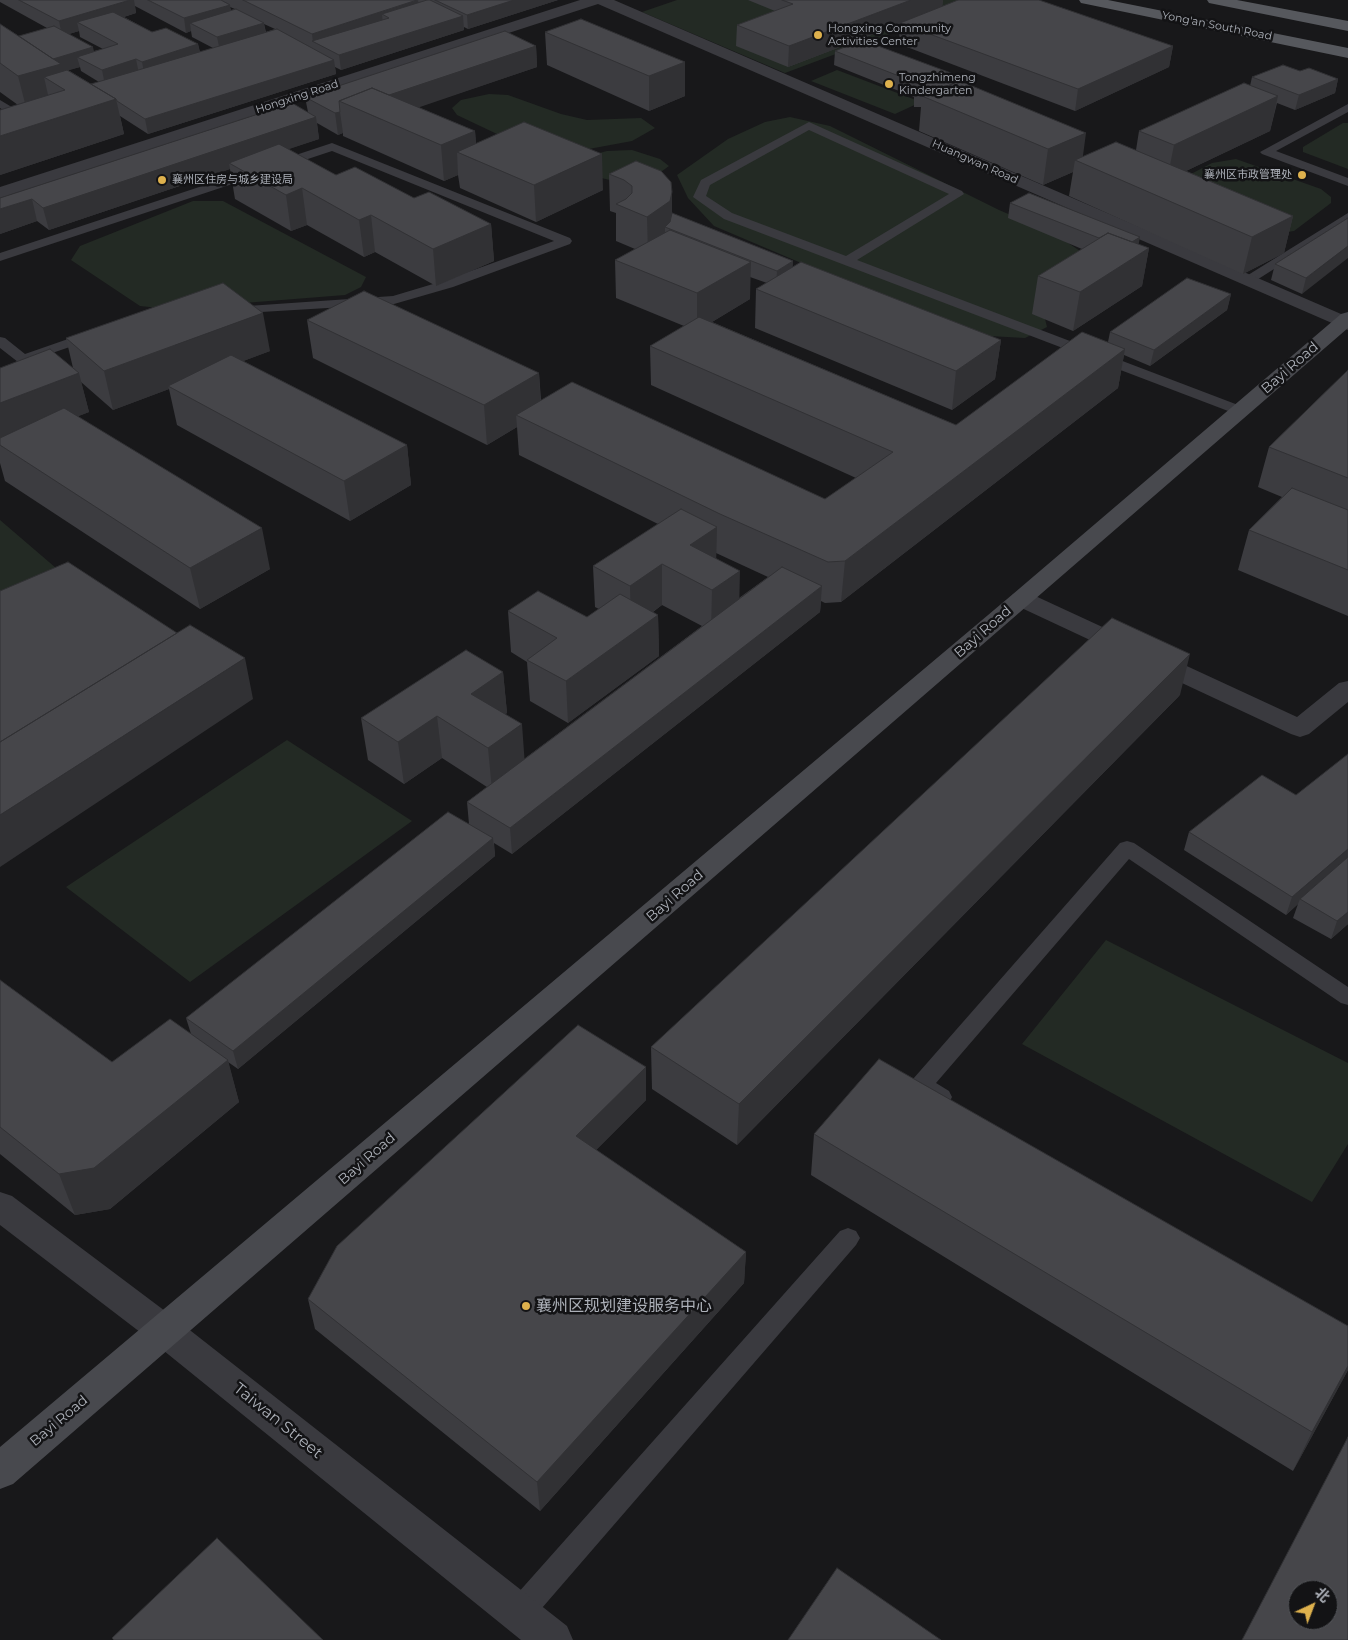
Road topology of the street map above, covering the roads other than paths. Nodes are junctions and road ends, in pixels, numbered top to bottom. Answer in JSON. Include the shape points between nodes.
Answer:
{"nodes":[{"id":1,"x":595,"y":0,"type":"edge"},
{"id":2,"x":601,"y":0,"type":"edge"},
{"id":3,"x":1086,"y":0,"type":"edge"},
{"id":4,"x":1214,"y":0,"type":"edge"},
{"id":5,"x":1348,"y":26,"type":"edge"},
{"id":6,"x":1348,"y":52,"type":"edge"},
{"id":7,"x":0,"y":103,"type":"edge"},
{"id":8,"x":1348,"y":107,"type":"edge"},
{"id":9,"x":0,"y":124,"type":"edge"},
{"id":10,"x":1348,"y":182,"type":"edge"},
{"id":11,"x":0,"y":193,"type":"edge"},
{"id":12,"x":1348,"y":218,"type":"edge"},
{"id":13,"x":0,"y":257,"type":"edge"},
{"id":14,"x":846,"y":261,"type":"junction"},
{"id":15,"x":1247,"y":280,"type":"junction"},
{"id":16,"x":216,"y":312,"type":"edge"},
{"id":17,"x":1346,"y":321,"type":"edge"},
{"id":18,"x":103,"y":330,"type":"edge"},
{"id":19,"x":0,"y":341,"type":"edge"},
{"id":20,"x":1241,"y":411,"type":"junction"},
{"id":21,"x":1022,"y":599,"type":"junction"},
{"id":22,"x":1348,"y":690,"type":"edge"},
{"id":23,"x":1348,"y":997,"type":"edge"},
{"id":24,"x":955,"y":1105,"type":"edge"},
{"id":25,"x":0,"y":1206,"type":"edge"},
{"id":26,"x":848,"y":1238,"type":"dead end"},
{"id":27,"x":165,"y":1331,"type":"junction"},
{"id":28,"x":0,"y":1471,"type":"edge"},
{"id":29,"x":519,"y":1613,"type":"junction"},
{"id":30,"x":553,"y":1640,"type":"edge"}],
"edges":[{"from":1,"to":11,"type":"street","name":"Hongxing Road"},
{"from":2,"to":15,"type":"street","name":"Huangwan Road"},
{"from":3,"to":6,"type":"main road","name":"Yong'an South Road"},
{"from":4,"to":5,"type":"main road","name":"Yong'an South Road"},
{"from":7,"to":9,"type":"lane","via":[[21,117]]},
{"from":8,"to":10,"type":"lane","via":[[1266,152]]},
{"from":12,"to":15,"type":"lane"},
{"from":13,"to":16,"type":"lane","via":[[332,147],[566,241],[394,300]]},
{"from":14,"to":14,"type":"lane","via":[[728,216],[699,197],[705,183],[809,125],[958,194]]},
{"from":14,"to":20,"type":"lane"},
{"from":15,"to":17,"type":"street","name":"Huangwan Road"},
{"from":17,"to":20,"type":"street","name":"Bayi Road"},
{"from":18,"to":19,"type":"lane","via":[[23,359]]},
{"from":20,"to":21,"type":"street","name":"Bayi Road"},
{"from":21,"to":22,"type":"street","via":[[1300,728]]},
{"from":21,"to":27,"type":"street","name":"Bayi Road"},
{"from":23,"to":24,"type":"lane","via":[[1127,848],[921,1085]]},
{"from":25,"to":27,"type":"street","name":"Taiwan Street"},
{"from":26,"to":29,"type":"lane"},
{"from":27,"to":28,"type":"street","name":"Bayi Road"},
{"from":27,"to":29,"type":"street","name":"Taiwan Street"},
{"from":29,"to":30,"type":"street","name":"Taiwan Street"}]}
